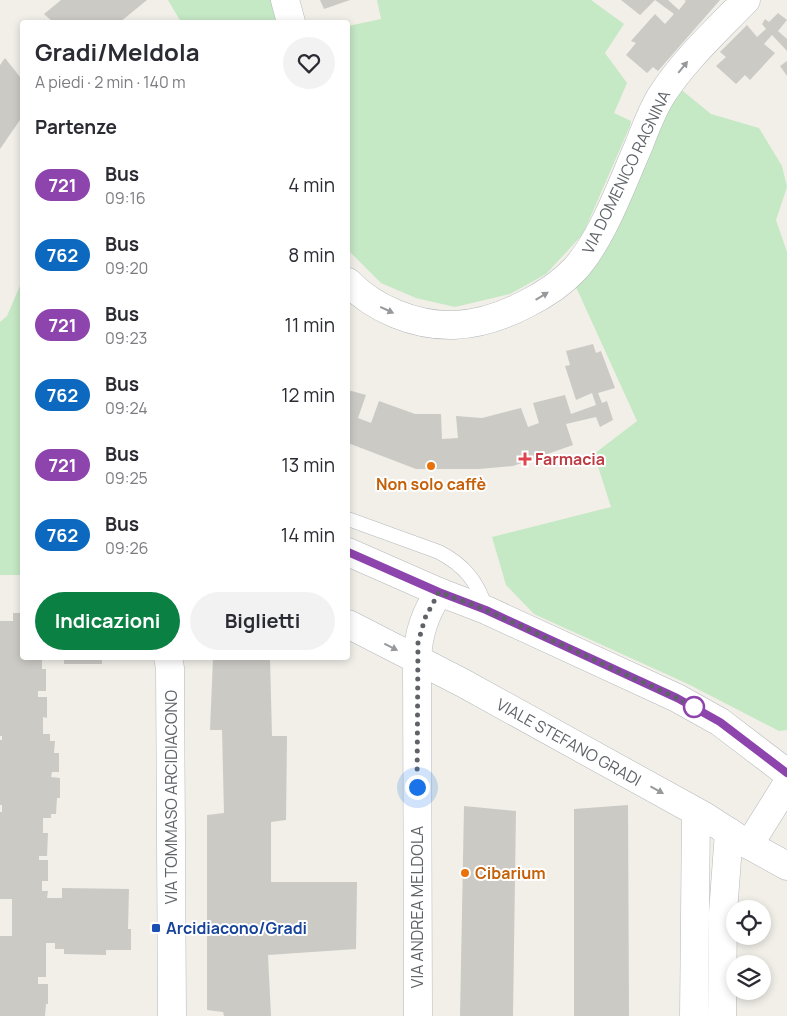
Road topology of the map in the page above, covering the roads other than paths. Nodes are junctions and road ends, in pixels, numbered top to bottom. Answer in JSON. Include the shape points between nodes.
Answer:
{"nodes":[{"id":1,"x":285,"y":0,"type":"edge"},
{"id":2,"x":746,"y":0,"type":"edge"},
{"id":3,"x":290,"y":20,"type":"edge"},
{"id":4,"x":350,"y":284,"type":"edge"},
{"id":5,"x":350,"y":520,"type":"edge"},
{"id":6,"x":350,"y":553,"type":"edge"},
{"id":7,"x":439,"y":592,"type":"junction"},
{"id":8,"x":486,"y":610,"type":"junction"},
{"id":9,"x":350,"y":625,"type":"edge"},
{"id":10,"x":417,"y":660,"type":"junction"},
{"id":11,"x":171,"y":661,"type":"edge"},
{"id":12,"x":787,"y":773,"type":"edge"},
{"id":13,"x":787,"y":784,"type":"edge"},
{"id":14,"x":696,"y":812,"type":"junction"},
{"id":15,"x":739,"y":838,"type":"junction"},
{"id":16,"x":787,"y":866,"type":"edge"},
{"id":17,"x":172,"y":1016,"type":"edge"},
{"id":18,"x":418,"y":1016,"type":"edge"},
{"id":19,"x":694,"y":1016,"type":"edge"},
{"id":20,"x":722,"y":1016,"type":"edge"}],
"edges":[{"from":1,"to":3,"type":"street"},
{"from":4,"to":2,"type":"street","name":"VIA DOMENICO RAGNINA","one_way":true,"via":[[370,301],[389,311],[412,319],[450,325],[502,316],[544,294],[580,262],[607,217],[660,98],[683,66]]},
{"from":5,"to":8,"type":"lane","via":[[451,558],[477,585]]},
{"from":6,"to":7,"type":"street"},
{"from":7,"to":8,"type":"street"},
{"from":7,"to":10,"type":"street","name":"VIA ANDREA MELDOLA","via":[[422,624]]},
{"from":8,"to":12,"type":"street","via":[[701,710]]},
{"from":9,"to":10,"type":"street","name":"VIALE STEFANO GRADI","one_way":true},
{"from":10,"to":14,"type":"street","name":"VIALE STEFANO GRADI","one_way":true},
{"from":10,"to":18,"type":"street","name":"VIA ANDREA MELDOLA"},
{"from":11,"to":17,"type":"street","name":"VIA TOMMASO ARCIDIACONO"},
{"from":13,"to":15,"type":"street"},
{"from":14,"to":15,"type":"street","name":"VIALE STEFANO GRADI"},
{"from":14,"to":19,"type":"street"},
{"from":15,"to":16,"type":"street","name":"VIALE STEFANO GRADI"},
{"from":15,"to":20,"type":"street","via":[[723,905]]}]}
